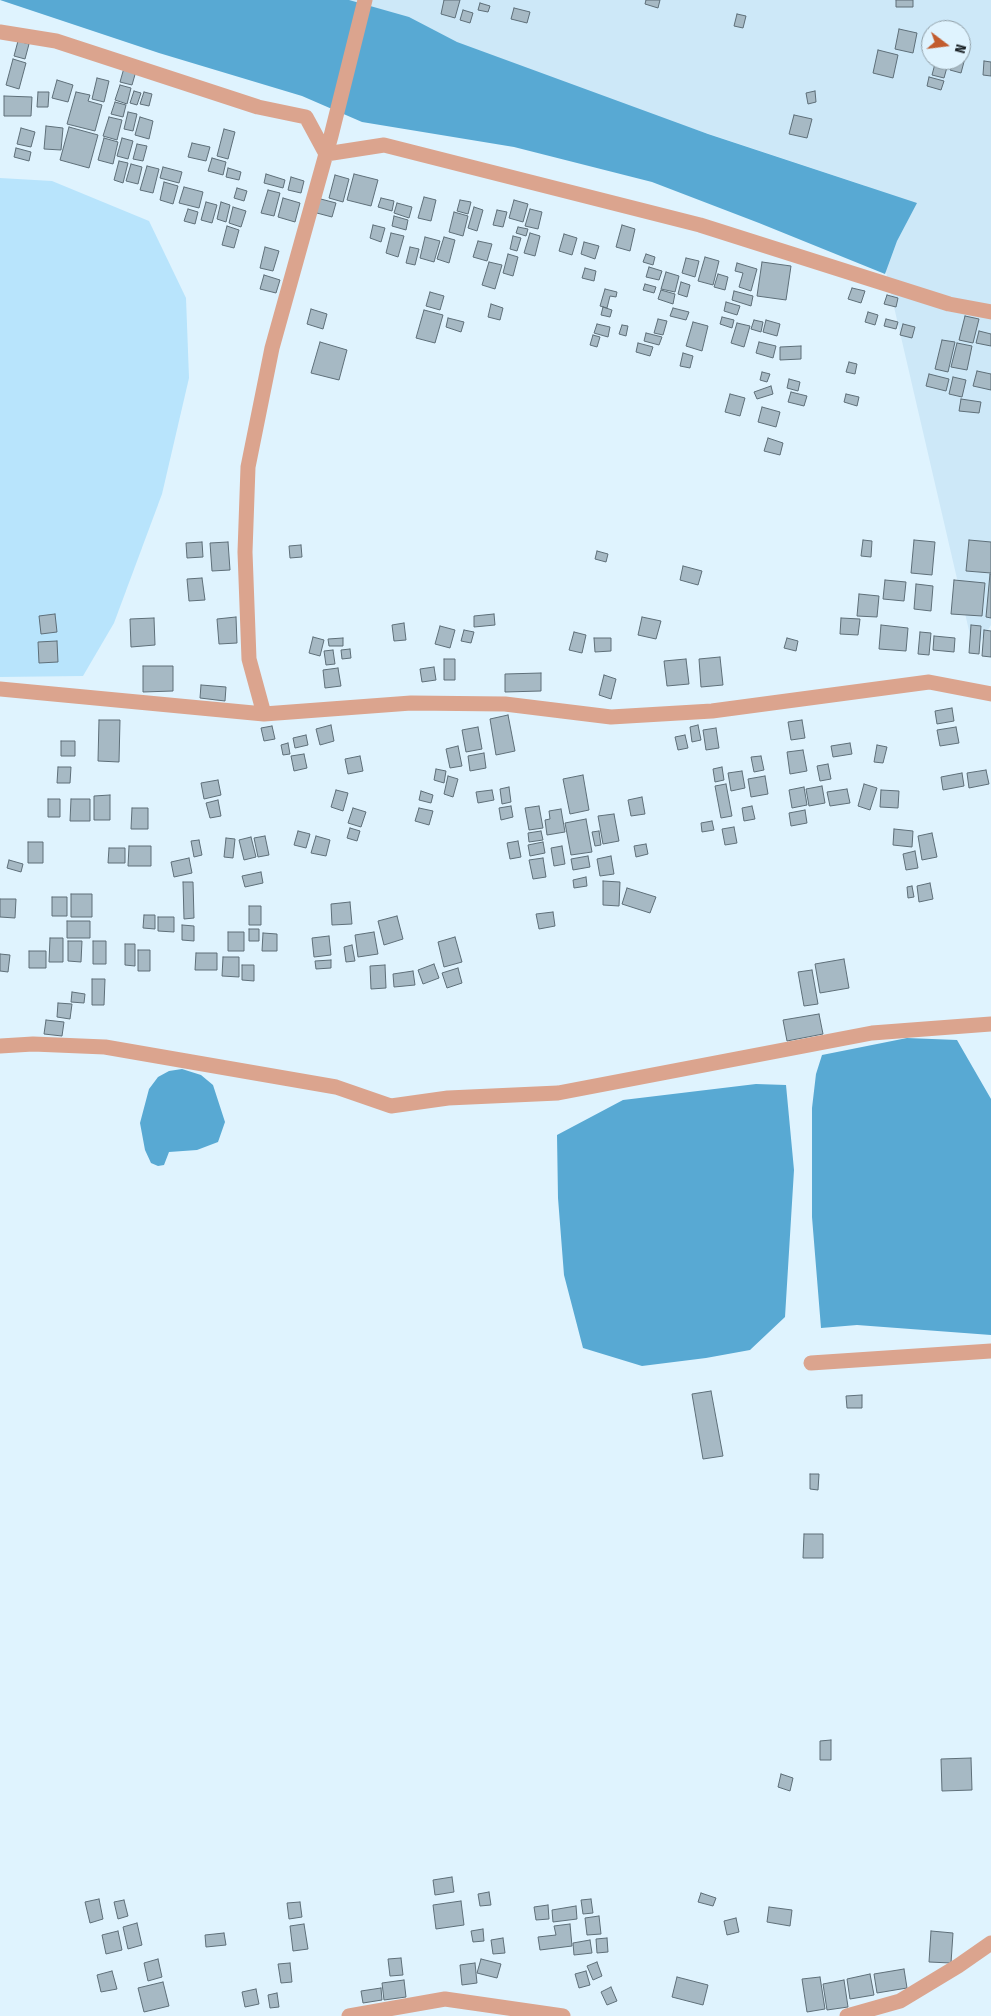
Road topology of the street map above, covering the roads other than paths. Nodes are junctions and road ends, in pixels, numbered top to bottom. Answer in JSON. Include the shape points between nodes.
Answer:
{"nodes":[{"id":1,"x":365,"y":0,"type":"edge"},
{"id":2,"x":0,"y":32,"type":"edge"},
{"id":3,"x":326,"y":154,"type":"junction"},
{"id":4,"x":991,"y":312,"type":"edge"},
{"id":5,"x":0,"y":689,"type":"edge"},
{"id":6,"x":991,"y":694,"type":"edge"},
{"id":7,"x":264,"y":714,"type":"junction"},
{"id":8,"x":991,"y":1024,"type":"edge"},
{"id":9,"x":0,"y":1046,"type":"edge"},
{"id":10,"x":991,"y":1350,"type":"edge"},
{"id":11,"x":811,"y":1363,"type":"dead end"},
{"id":12,"x":991,"y":1943,"type":"edge"},
{"id":13,"x":349,"y":2016,"type":"edge"},
{"id":14,"x":563,"y":2016,"type":"edge"},
{"id":15,"x":847,"y":2016,"type":"edge"}],
"edges":[{"from":1,"to":3,"type":"street"},
{"from":2,"to":3,"type":"street","via":[[56,41],[258,107],[306,117]]},
{"from":3,"to":4,"type":"street","via":[[384,145],[700,225],[949,304]]},
{"from":3,"to":7,"type":"street","via":[[272,348],[248,467],[244,552],[249,658]]},
{"from":5,"to":7,"type":"street"},
{"from":6,"to":7,"type":"street","via":[[929,682],[712,711],[611,717],[505,704],[411,703]]},
{"from":8,"to":9,"type":"street","via":[[872,1033],[558,1093],[448,1098],[391,1106],[336,1087],[105,1046]]},
{"from":10,"to":11,"type":"street"},
{"from":12,"to":15,"type":"street","via":[[900,2001]]},
{"from":13,"to":14,"type":"street","via":[[445,1999]]}]}
